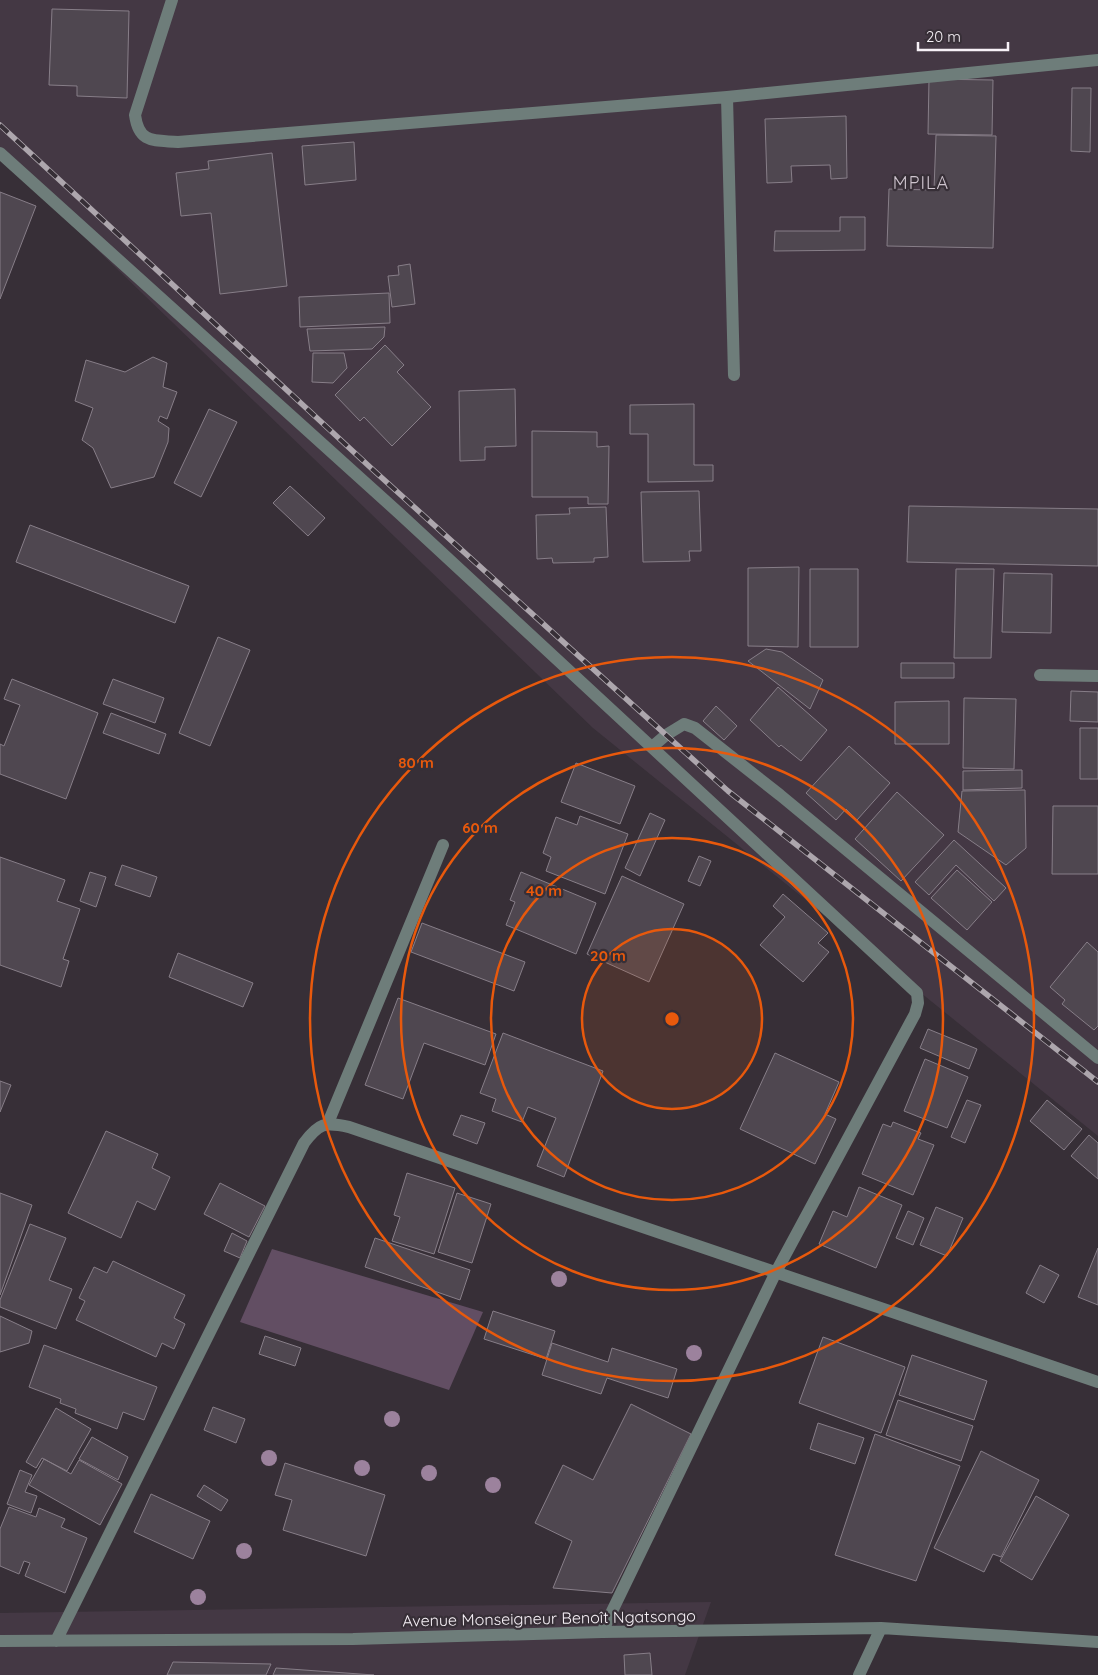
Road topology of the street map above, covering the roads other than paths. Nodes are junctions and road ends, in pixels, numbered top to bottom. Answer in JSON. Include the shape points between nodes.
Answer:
{"nodes":[{"id":1,"x":172,"y":0,"type":"edge"},
{"id":2,"x":1098,"y":60,"type":"edge"},
{"id":3,"x":727,"y":97,"type":"junction"},
{"id":4,"x":0,"y":153,"type":"edge"},
{"id":5,"x":734,"y":375,"type":"dead end"},
{"id":6,"x":1040,"y":675,"type":"dead end"},
{"id":7,"x":1098,"y":676,"type":"edge"},
{"id":8,"x":652,"y":746,"type":"junction"},
{"id":9,"x":443,"y":845,"type":"dead end"},
{"id":10,"x":1098,"y":1058,"type":"edge"},
{"id":11,"x":328,"y":1123,"type":"junction"},
{"id":12,"x":776,"y":1272,"type":"junction"},
{"id":13,"x":1098,"y":1382,"type":"edge"},
{"id":14,"x":881,"y":1628,"type":"junction"},
{"id":15,"x":602,"y":1632,"type":"junction"},
{"id":16,"x":56,"y":1640,"type":"junction"},
{"id":17,"x":0,"y":1641,"type":"edge"},
{"id":18,"x":1098,"y":1642,"type":"edge"},
{"id":19,"x":859,"y":1675,"type":"edge"}],
"edges":[{"from":1,"to":3,"type":"street","via":[[135,116],[137,130],[144,138],[157,141]]},
{"from":2,"to":3,"type":"street"},
{"from":3,"to":5,"type":"street"},
{"from":4,"to":8,"type":"street"},
{"from":6,"to":7,"type":"street"},
{"from":8,"to":10,"type":"street","via":[[684,724],[695,728]]},
{"from":8,"to":12,"type":"street","via":[[917,993],[915,1014]]},
{"from":9,"to":11,"type":"street"},
{"from":11,"to":12,"type":"street"},
{"from":11,"to":16,"type":"street","via":[[314,1130],[304,1143]]},
{"from":12,"to":13,"type":"street"},
{"from":12,"to":15,"type":"street"},
{"from":14,"to":15,"type":"street","name":"Avenue Monseigneur Benoît Ngatsongo"},
{"from":14,"to":18,"type":"street","name":"Avenue Monseigneur Benoît Ngatsongo"},
{"from":14,"to":19,"type":"street"},
{"from":15,"to":16,"type":"street","name":"Avenue Monseigneur Benoît Ngatsongo","via":[[354,1639]]},
{"from":16,"to":17,"type":"street","name":"Avenue Monseigneur Benoît Ngatsongo"}]}
